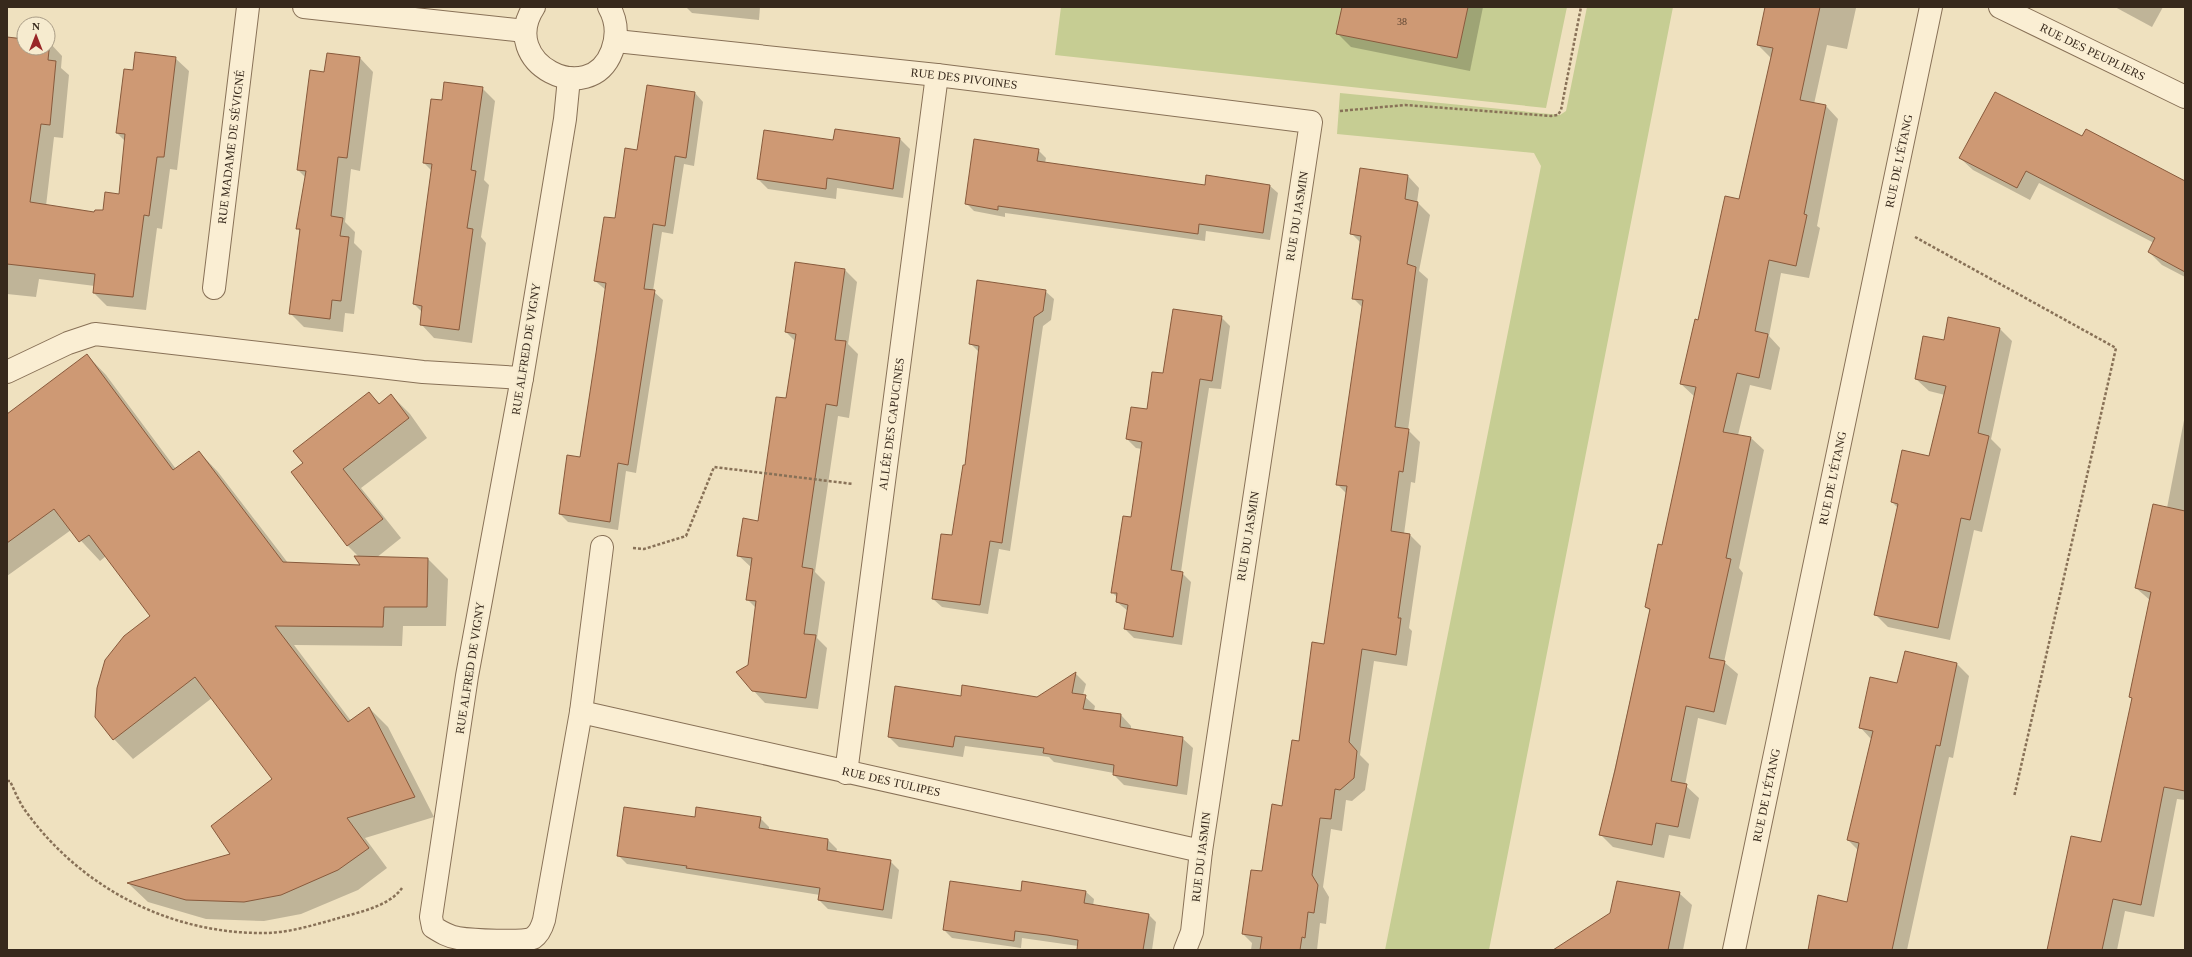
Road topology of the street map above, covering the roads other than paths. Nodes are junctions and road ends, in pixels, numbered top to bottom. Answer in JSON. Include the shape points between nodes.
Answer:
{"nodes":[{"id":1,"x":248,"y":7,"type":"edge"},
{"id":2,"x":304,"y":7,"type":"edge"},
{"id":3,"x":534,"y":7,"type":"edge"},
{"id":4,"x":609,"y":7,"type":"edge"},
{"id":5,"x":1931,"y":7,"type":"edge"},
{"id":6,"x":2000,"y":7,"type":"edge"},
{"id":7,"x":525,"y":31,"type":"junction"},
{"id":8,"x":616,"y":41,"type":"junction"},
{"id":9,"x":937,"y":75,"type":"junction"},
{"id":10,"x":569,"y":78,"type":"junction"},
{"id":11,"x":2185,"y":97,"type":"edge"},
{"id":12,"x":1311,"y":122,"type":"joint"},
{"id":13,"x":214,"y":288,"type":"dead end"},
{"id":14,"x":7,"y":372,"type":"edge"},
{"id":15,"x":522,"y":378,"type":"junction"},
{"id":16,"x":602,"y":547,"type":"road end"},
{"id":17,"x":581,"y":712,"type":"junction"},
{"id":18,"x":846,"y":773,"type":"junction"},
{"id":19,"x":1201,"y":851,"type":"junction"},
{"id":20,"x":1185,"y":950,"type":"edge"},
{"id":21,"x":1734,"y":950,"type":"edge"}],
"edges":[{"from":1,"to":13,"type":"street","name":"RUE MADAME DE SÉVIGNÉ"},
{"from":2,"to":7,"type":"street"},
{"from":3,"to":7,"type":"street"},
{"from":4,"to":8,"type":"street","via":[[616,24]]},
{"from":5,"to":21,"type":"street","name":"RUE DE L'ÉTANG"},
{"from":6,"to":11,"type":"street","name":"RUE DES PEUPLIERS"},
{"from":7,"to":10,"type":"street","via":[[528,48],[537,64],[551,74]]},
{"from":8,"to":9,"type":"street","name":"RUE DES PIVOINES"},
{"from":8,"to":10,"type":"street","via":[[610,56],[599,69],[585,76]]},
{"from":9,"to":12,"type":"street","name":"RUE DES PIVOINES"},
{"from":9,"to":18,"type":"street","name":"ALLÉE DES CAPUCINES"},
{"from":10,"to":15,"type":"street","name":"RUE ALFRED DE VIGNY","via":[[565,119]]},
{"from":12,"to":19,"type":"street","name":"RUE DU JASMIN"},
{"from":14,"to":15,"type":"street","via":[[68,343],[95,334],[423,372]]},
{"from":15,"to":17,"type":"street","name":"RUE ALFRED DE VIGNY","via":[[467,676],[431,917],[433,927],[442,933],[458,938],[522,941],[533,938],[541,930]]},
{"from":16,"to":17,"type":"street","name":"RUE ALFRED DE VIGNY"},
{"from":17,"to":18,"type":"street","name":"RUE DES TULIPES"},
{"from":18,"to":19,"type":"street","name":"RUE DES TULIPES"},
{"from":19,"to":20,"type":"street","name":"RUE DU JASMIN","via":[[1192,932]]}]}
